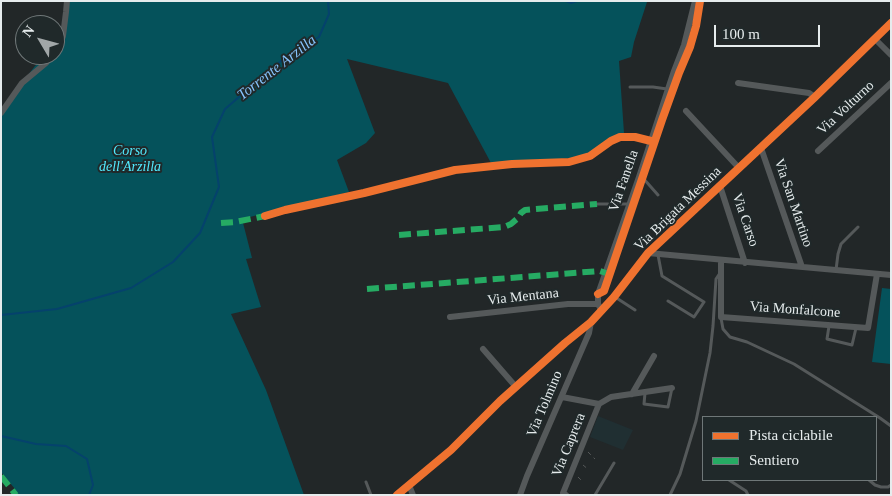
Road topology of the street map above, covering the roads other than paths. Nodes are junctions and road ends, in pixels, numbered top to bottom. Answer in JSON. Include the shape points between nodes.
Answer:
{"nodes":[{"id":1,"x":67,"y":1,"type":"edge"},
{"id":2,"x":695,"y":1,"type":"edge"},
{"id":3,"x":65,"y":21,"type":"edge"},
{"id":4,"x":891,"y":23,"type":"edge"},
{"id":5,"x":875,"y":39,"type":"junction"},
{"id":6,"x":891,"y":55,"type":"edge"},
{"id":7,"x":44,"y":65,"type":"edge"},
{"id":8,"x":738,"y":83,"type":"dead end"},
{"id":9,"x":891,"y":83,"type":"edge"},
{"id":10,"x":630,"y":87,"type":"dead end"},
{"id":11,"x":668,"y":89,"type":"junction"},
{"id":12,"x":815,"y":97,"type":"junction"},
{"id":13,"x":686,"y":111,"type":"dead end"},
{"id":14,"x":1,"y":113,"type":"edge"},
{"id":15,"x":651,"y":141,"type":"junction"},
{"id":16,"x":761,"y":148,"type":"junction"},
{"id":17,"x":818,"y":152,"type":"dead end"},
{"id":18,"x":739,"y":168,"type":"junction"},
{"id":19,"x":639,"y":177,"type":"junction"},
{"id":20,"x":720,"y":186,"type":"junction"},
{"id":21,"x":658,"y":195,"type":"dead end"},
{"id":22,"x":597,"y":204,"type":"dead end"},
{"id":23,"x":630,"y":204,"type":"junction"},
{"id":24,"x":265,"y":216,"type":"dead end"},
{"id":25,"x":858,"y":227,"type":"dead end"},
{"id":26,"x":648,"y":253,"type":"junction"},
{"id":27,"x":658,"y":254,"type":"junction"},
{"id":28,"x":722,"y":260,"type":"junction"},
{"id":29,"x":745,"y":262,"type":"junction"},
{"id":30,"x":802,"y":267,"type":"junction"},
{"id":31,"x":722,"y":270,"type":"junction"},
{"id":32,"x":836,"y":270,"type":"junction"},
{"id":33,"x":876,"y":274,"type":"junction"},
{"id":34,"x":891,"y":275,"type":"edge"},
{"id":35,"x":614,"y":297,"type":"junction"},
{"id":36,"x":668,"y":301,"type":"dead end"},
{"id":37,"x":598,"y":304,"type":"junction"},
{"id":38,"x":635,"y":310,"type":"dead end"},
{"id":39,"x":602,"y":311,"type":"junction"},
{"id":40,"x":450,"y":317,"type":"dead end"},
{"id":41,"x":721,"y":317,"type":"junction"},
{"id":42,"x":590,"y":322,"type":"junction"},
{"id":43,"x":829,"y":325,"type":"junction"},
{"id":44,"x":856,"y":327,"type":"junction"},
{"id":45,"x":483,"y":349,"type":"dead end"},
{"id":46,"x":654,"y":356,"type":"dead end"},
{"id":47,"x":516,"y":387,"type":"junction"},
{"id":48,"x":672,"y":388,"type":"joint"},
{"id":49,"x":646,"y":392,"type":"junction"},
{"id":50,"x":632,"y":394,"type":"junction"},
{"id":51,"x":562,"y":396,"type":"junction"},
{"id":52,"x":599,"y":404,"type":"junction"},
{"id":53,"x":877,"y":416,"type":"edge"},
{"id":54,"x":877,"y":416,"type":"edge"},
{"id":55,"x":891,"y":426,"type":"edge"},
{"id":56,"x":614,"y":463,"type":"dead end"},
{"id":57,"x":731,"y":481,"type":"edge"},
{"id":58,"x":870,"y":481,"type":"edge"},
{"id":59,"x":366,"y":482,"type":"dead end"},
{"id":60,"x":891,"y":485,"type":"edge"},
{"id":61,"x":409,"y":486,"type":"junction"},
{"id":62,"x":371,"y":495,"type":"edge"},
{"id":63,"x":397,"y":495,"type":"edge"},
{"id":64,"x":413,"y":495,"type":"edge"},
{"id":65,"x":520,"y":495,"type":"edge"},
{"id":66,"x":566,"y":495,"type":"edge"},
{"id":67,"x":596,"y":495,"type":"edge"},
{"id":68,"x":670,"y":495,"type":"edge"},
{"id":69,"x":748,"y":495,"type":"edge"}],
"edges":[{"from":1,"to":3,"type":"street"},
{"from":2,"to":11,"type":"street","name":"Via Fanella"},
{"from":4,"to":5,"type":"street","name":"Via Brigata Messina"},
{"from":5,"to":6,"type":"street"},
{"from":5,"to":12,"type":"street","name":"Via Brigata Messina"},
{"from":7,"to":14,"type":"street","via":[[22,83]]},
{"from":8,"to":12,"type":"street","via":[[809,93]]},
{"from":9,"to":17,"type":"street","name":"Via Volturno"},
{"from":10,"to":11,"type":"lane"},
{"from":11,"to":15,"type":"street","name":"Via Fanella"},
{"from":12,"to":16,"type":"street","name":"Via Brigata Messina"},
{"from":13,"to":18,"type":"street"},
{"from":15,"to":19,"type":"street","name":"Via Fanella"},
{"from":15,"to":24,"type":"street","via":[[620,138],[610,141],[590,156],[569,162],[455,170]]},
{"from":16,"to":18,"type":"street","name":"Via Brigata Messina"},
{"from":16,"to":30,"type":"street","name":"Via San Martino"},
{"from":18,"to":20,"type":"street","name":"Via Brigata Messina"},
{"from":19,"to":21,"type":"lane"},
{"from":19,"to":23,"type":"street","name":"Via Fanella"},
{"from":20,"to":26,"type":"street","name":"Via Brigata Messina"},
{"from":20,"to":29,"type":"street","name":"Via Carso"},
{"from":22,"to":23,"type":"lane"},
{"from":23,"to":37,"type":"street","name":"Via Fanella","via":[[598,294]]},
{"from":25,"to":32,"type":"lane","via":[[841,244]]},
{"from":26,"to":27,"type":"street"},
{"from":26,"to":35,"type":"street","name":"Via Brigata Messina"},
{"from":27,"to":28,"type":"street"},
{"from":27,"to":36,"type":"lane","via":[[662,276],[704,302],[694,317]]},
{"from":28,"to":29,"type":"street"},
{"from":28,"to":31,"type":"street"},
{"from":29,"to":30,"type":"street"},
{"from":30,"to":32,"type":"street"},
{"from":31,"to":41,"type":"street"},
{"from":31,"to":68,"type":"lane","via":[[716,279],[712,335],[696,421]]},
{"from":32,"to":33,"type":"street"},
{"from":33,"to":34,"type":"street"},
{"from":33,"to":44,"type":"street","name":"Via Monfalcone","via":[[868,328]]},
{"from":35,"to":38,"type":"lane"},
{"from":35,"to":39,"type":"street","name":"Via Brigata Messina"},
{"from":37,"to":39,"type":"street"},
{"from":37,"to":40,"type":"street","name":"Via Mentana","via":[[568,304]]},
{"from":39,"to":42,"type":"street","name":"Via Brigata Messina"},
{"from":41,"to":43,"type":"street","name":"Via Monfalcone"},
{"from":41,"to":53,"type":"lane","via":[[723,329],[730,337],[794,364]]},
{"from":42,"to":47,"type":"street","name":"Via Brigata Messina"},
{"from":42,"to":51,"type":"street","name":"Via Tolmino","via":[[589,334]]},
{"from":43,"to":44,"type":"street","name":"Via Monfalcone"},
{"from":43,"to":44,"type":"lane","via":[[827,339],[852,345]]},
{"from":45,"to":47,"type":"street"},
{"from":46,"to":50,"type":"street"},
{"from":47,"to":61,"type":"street","name":"Via Brigata Messina"},
{"from":48,"to":49,"type":"street"},
{"from":48,"to":49,"type":"lane","via":[[668,407],[644,404]]},
{"from":49,"to":50,"type":"street"},
{"from":50,"to":52,"type":"street","via":[[610,397]]},
{"from":51,"to":52,"type":"street"},
{"from":51,"to":65,"type":"street","name":"Via Tolmino"},
{"from":52,"to":66,"type":"street","name":"Via Caprera","via":[[563,493]]},
{"from":54,"to":55,"type":"lane"},
{"from":56,"to":67,"type":"lane"},
{"from":57,"to":69,"type":"lane"},
{"from":58,"to":60,"type":"lane","via":[[881,487]]},
{"from":59,"to":62,"type":"lane"},
{"from":61,"to":63,"type":"street","name":"Via Brigata Messina"},
{"from":61,"to":64,"type":"street"}]}
